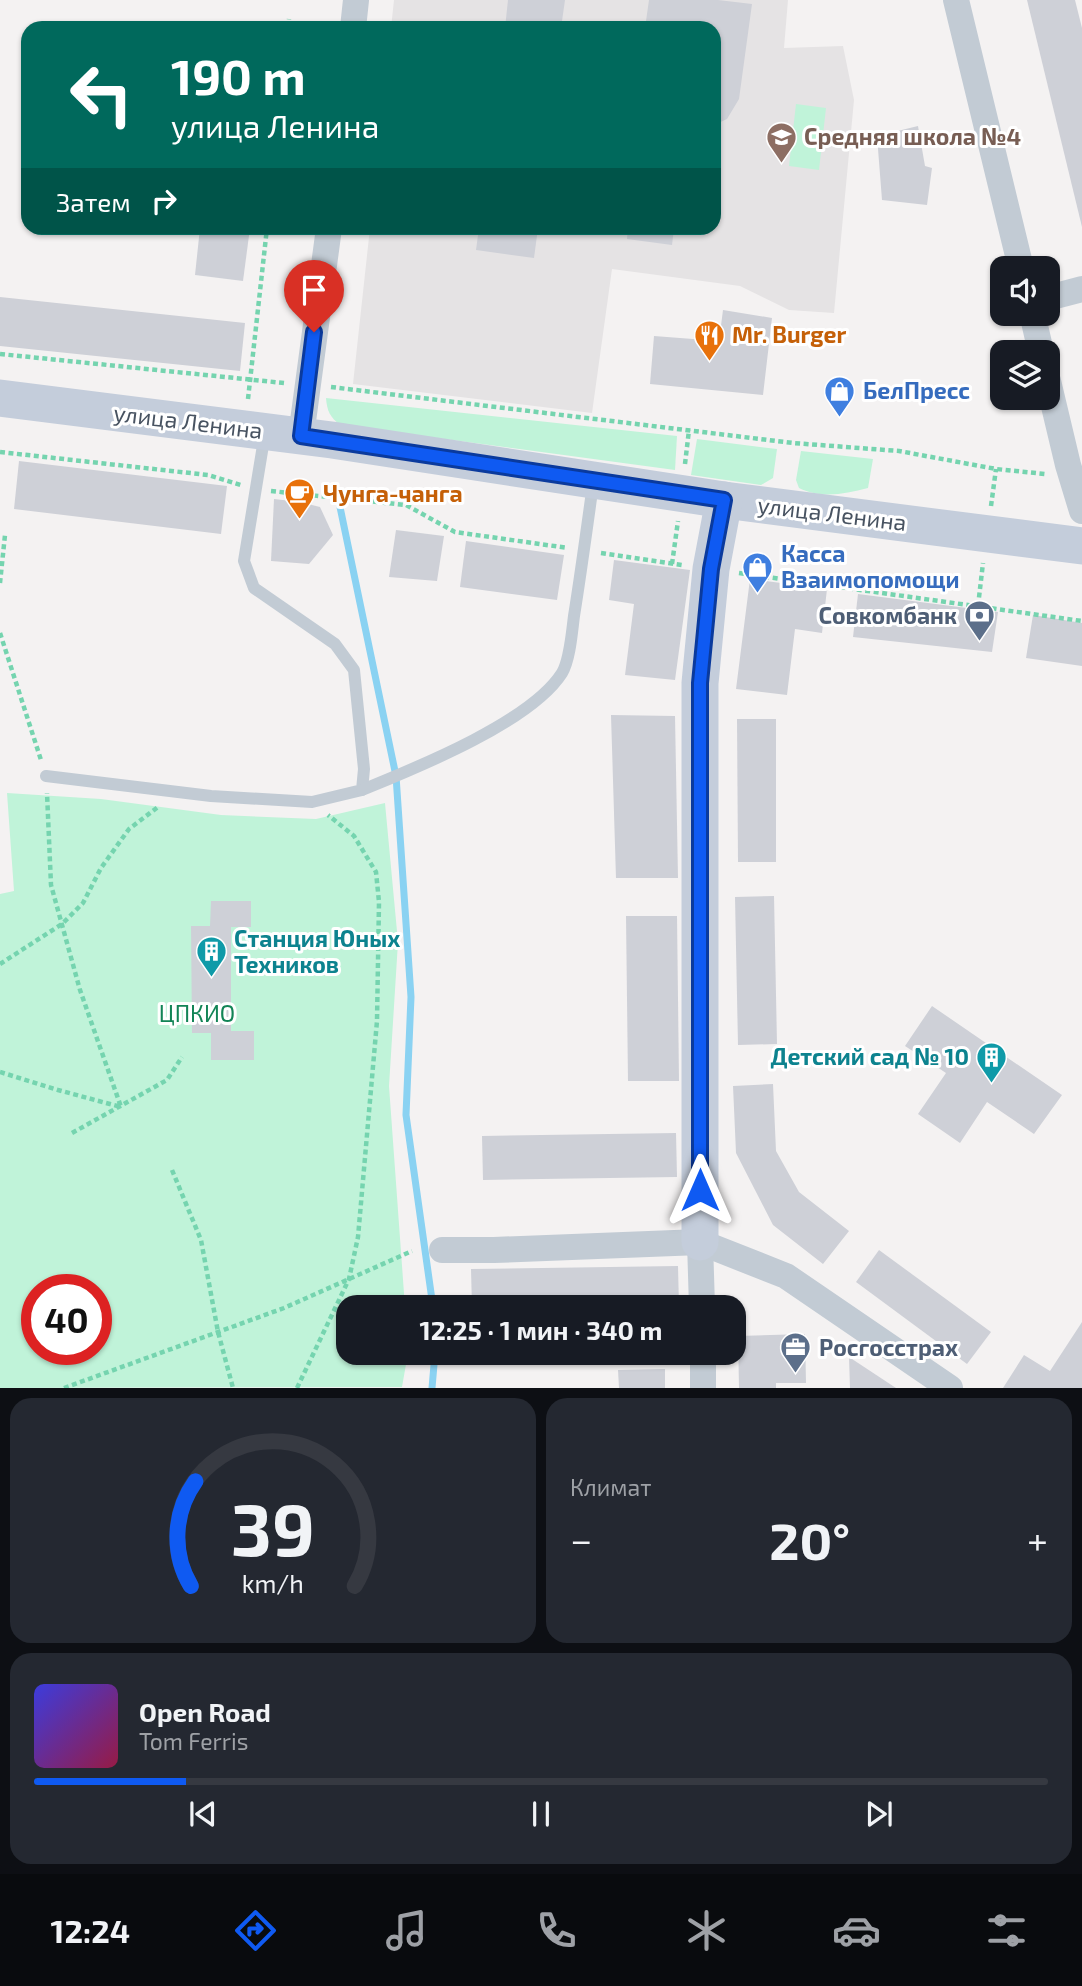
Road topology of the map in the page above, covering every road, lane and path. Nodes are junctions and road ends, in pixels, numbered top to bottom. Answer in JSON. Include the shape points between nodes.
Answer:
{"nodes":[{"id":1,"x":356,"y":0,"type":"edge"},
{"id":2,"x":956,"y":0,"type":"edge"},
{"id":3,"x":354,"y":21,"type":"edge"},
{"id":4,"x":266,"y":235,"type":"edge"},
{"id":5,"x":328,"y":235,"type":"edge"},
{"id":6,"x":1018,"y":256,"type":"edge"},
{"id":7,"x":1082,"y":289,"type":"edge"},
{"id":8,"x":1060,"y":295,"type":"edge"},
{"id":9,"x":0,"y":354,"type":"edge"},
{"id":10,"x":251,"y":382,"type":"junction"},
{"id":11,"x":307,"y":385,"type":"junction"},
{"id":12,"x":0,"y":398,"type":"edge"},
{"id":13,"x":1055,"y":410,"type":"edge"},
{"id":14,"x":255,"y":431,"type":"junction"},
{"id":15,"x":301,"y":436,"type":"junction"},
{"id":16,"x":0,"y":452,"type":"edge"},
{"id":17,"x":1068,"y":465,"type":"junction"},
{"id":18,"x":594,"y":480,"type":"junction"},
{"id":19,"x":257,"y":489,"type":"junction"},
{"id":20,"x":724,"y":500,"type":"junction"},
{"id":21,"x":1082,"y":511,"type":"edge"},
{"id":22,"x":5,"y":535,"type":"dead end"},
{"id":23,"x":1082,"y":546,"type":"edge"},
{"id":24,"x":584,"y":551,"type":"junction"},
{"id":25,"x":711,"y":569,"type":"junction"},
{"id":26,"x":0,"y":583,"type":"edge"},
{"id":27,"x":1082,"y":621,"type":"edge"},
{"id":28,"x":0,"y":633,"type":"edge"},
{"id":29,"x":46,"y":776,"type":"junction"},
{"id":30,"x":362,"y":790,"type":"junction"},
{"id":31,"x":178,"y":792,"type":"junction"},
{"id":32,"x":312,"y":802,"type":"junction"},
{"id":33,"x":62,"y":924,"type":"junction"},
{"id":34,"x":0,"y":964,"type":"edge"},
{"id":35,"x":182,"y":1057,"type":"dead end"},
{"id":36,"x":0,"y":1072,"type":"edge"},
{"id":37,"x":121,"y":1107,"type":"junction"},
{"id":38,"x":72,"y":1133,"type":"dead end"},
{"id":39,"x":172,"y":1170,"type":"dead end"},
{"id":40,"x":700,"y":1242,"type":"junction"},
{"id":41,"x":442,"y":1250,"type":"dead end"},
{"id":42,"x":412,"y":1251,"type":"dead end"},
{"id":43,"x":349,"y":1279,"type":"junction"},
{"id":44,"x":702,"y":1295,"type":"edge"},
{"id":45,"x":218,"y":1332,"type":"junction"},
{"id":46,"x":703,"y":1365,"type":"edge"},
{"id":47,"x":64,"y":1388,"type":"edge"},
{"id":48,"x":233,"y":1388,"type":"edge"},
{"id":49,"x":297,"y":1388,"type":"edge"},
{"id":50,"x":703,"y":1388,"type":"edge"},
{"id":51,"x":950,"y":1388,"type":"edge"}],
"edges":[{"from":1,"to":3,"type":"street"},
{"from":2,"to":6,"type":"street"},
{"from":4,"to":10,"type":"path"},
{"from":5,"to":11,"type":"street"},
{"from":7,"to":8,"type":"street"},
{"from":9,"to":10,"type":"path"},
{"from":10,"to":11,"type":"path"},
{"from":10,"to":14,"type":"path"},
{"from":11,"to":15,"type":"street"},
{"from":11,"to":17,"type":"path","via":[[793,443],[899,451],[1008,470],[1054,474]]},
{"from":12,"to":14,"type":"street","name":"улица Ленина"},
{"from":13,"to":17,"type":"street"},
{"from":14,"to":15,"type":"street","name":"улица Ленина"},
{"from":14,"to":19,"type":"lane"},
{"from":15,"to":18,"type":"street","name":"улица Ленина"},
{"from":16,"to":19,"type":"path","via":[[208,475]]},
{"from":17,"to":21,"type":"street"},
{"from":18,"to":20,"type":"street","name":"улица Ленина"},
{"from":18,"to":24,"type":"lane"},
{"from":19,"to":24,"type":"path","via":[[406,505],[455,532]]},
{"from":19,"to":30,"type":"lane","via":[[244,561],[254,588],[335,644],[354,670]]},
{"from":20,"to":23,"type":"street","name":"улица Ленина"},
{"from":20,"to":25,"type":"street"},
{"from":22,"to":26,"type":"path"},
{"from":24,"to":25,"type":"path"},
{"from":24,"to":30,"type":"lane","via":[[563,671],[542,697],[461,746]]},
{"from":25,"to":27,"type":"path"},
{"from":25,"to":40,"type":"street","via":[[700,683]]},
{"from":28,"to":29,"type":"path"},
{"from":29,"to":31,"type":"lane"},
{"from":29,"to":33,"type":"path","via":[[51,885]]},
{"from":30,"to":32,"type":"lane"},
{"from":31,"to":32,"type":"lane"},
{"from":31,"to":33,"type":"path","via":[[129,829],[83,903]]},
{"from":32,"to":43,"type":"path","via":[[354,836],[376,872],[378,892],[375,1048],[358,1237]]},
{"from":33,"to":34,"type":"path"},
{"from":33,"to":37,"type":"path"},
{"from":35,"to":37,"type":"path","via":[[167,1080]]},
{"from":36,"to":37,"type":"path"},
{"from":37,"to":38,"type":"path"},
{"from":39,"to":45,"type":"path","via":[[201,1240]]},
{"from":40,"to":41,"type":"street"},
{"from":40,"to":44,"type":"street"},
{"from":40,"to":51,"type":"street","via":[[786,1276]]},
{"from":42,"to":43,"type":"path"},
{"from":43,"to":45,"type":"path"},
{"from":43,"to":49,"type":"path"},
{"from":45,"to":47,"type":"path"},
{"from":45,"to":48,"type":"path"},
{"from":46,"to":50,"type":"street"}]}
